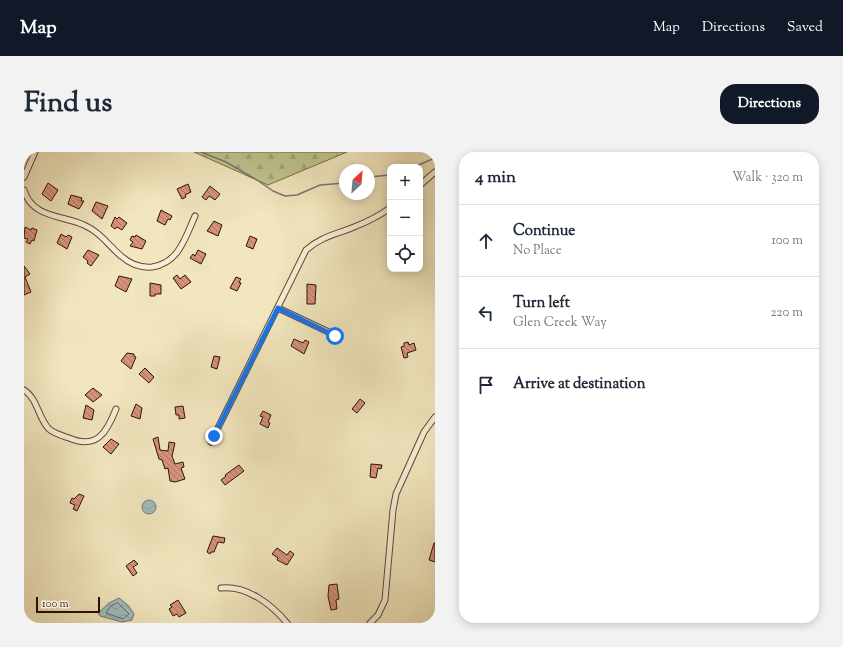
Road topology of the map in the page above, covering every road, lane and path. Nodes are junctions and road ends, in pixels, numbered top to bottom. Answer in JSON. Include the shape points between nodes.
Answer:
{"nodes":[{"id":1,"x":35,"y":152,"type":"edge"},
{"id":2,"x":435,"y":172,"type":"edge"},
{"id":3,"x":24,"y":177,"type":"edge"},
{"id":4,"x":423,"y":182,"type":"edge"},
{"id":5,"x":24,"y":190,"type":"edge"},
{"id":6,"x":387,"y":210,"type":"edge"},
{"id":7,"x":195,"y":216,"type":"dead end"},
{"id":8,"x":278,"y":308,"type":"junction"},
{"id":9,"x":335,"y":336,"type":"dead end"},
{"id":10,"x":24,"y":390,"type":"edge"},
{"id":11,"x":116,"y":409,"type":"dead end"},
{"id":12,"x":435,"y":417,"type":"edge"},
{"id":13,"x":211,"y":442,"type":"dead end"},
{"id":14,"x":222,"y":588,"type":"dead end"},
{"id":15,"x":287,"y":623,"type":"edge"},
{"id":16,"x":370,"y":623,"type":"edge"}],
"edges":[{"from":1,"to":3,"type":"street"},
{"from":2,"to":4,"type":"street"},
{"from":5,"to":7,"type":"street","via":[[35,209],[84,225],[132,264],[144,268],[161,265],[171,259],[181,248]]},
{"from":6,"to":8,"type":"street","via":[[312,245],[302,258]]},
{"from":8,"to":9,"type":"street"},
{"from":8,"to":13,"type":"street"},
{"from":10,"to":11,"type":"street","via":[[34,401],[48,428],[77,442],[86,442],[105,432]]},
{"from":12,"to":16,"type":"street","via":[[424,432],[396,494],[385,600],[378,615]]},
{"from":14,"to":15,"type":"street","via":[[259,598],[270,605]]}]}
